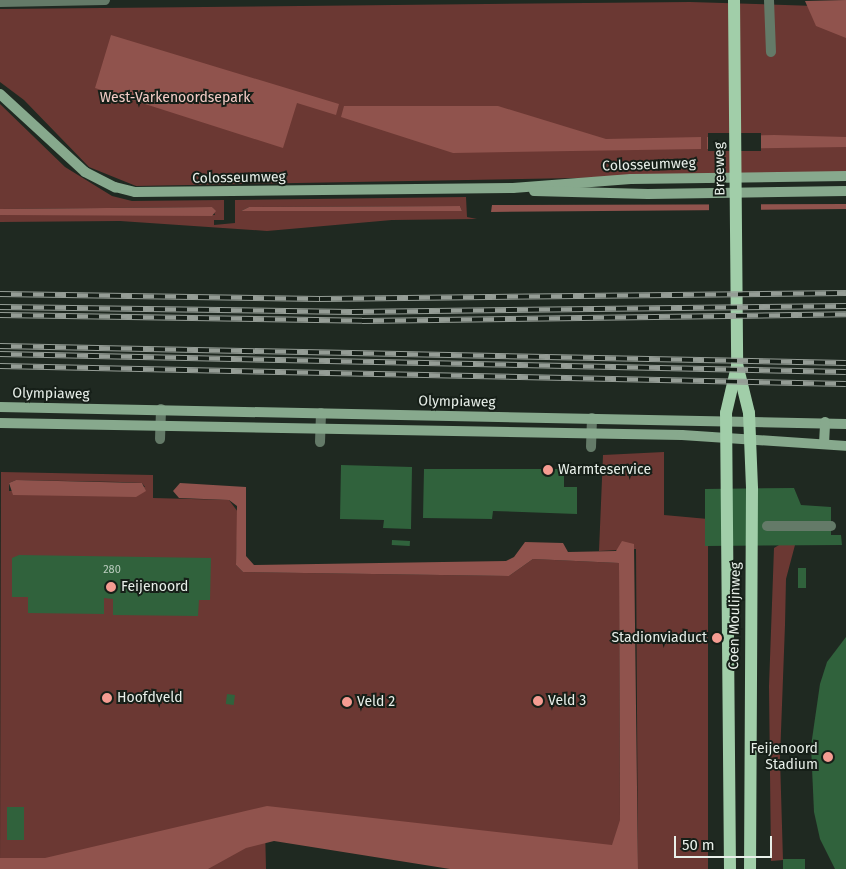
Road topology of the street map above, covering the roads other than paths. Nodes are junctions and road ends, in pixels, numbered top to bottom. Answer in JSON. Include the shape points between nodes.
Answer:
{"nodes":[{"id":1,"x":80,"y":0,"type":"edge"},
{"id":2,"x":105,"y":0,"type":"edge"},
{"id":3,"x":734,"y":0,"type":"edge"},
{"id":4,"x":769,"y":0,"type":"edge"},
{"id":5,"x":0,"y":2,"type":"edge"},
{"id":6,"x":771,"y":52,"type":"dead end"},
{"id":7,"x":0,"y":94,"type":"edge"},
{"id":8,"x":846,"y":176,"type":"edge"},
{"id":9,"x":514,"y":188,"type":"junction"},
{"id":10,"x":846,"y":191,"type":"edge"},
{"id":11,"x":737,"y":337,"type":"joint"},
{"id":12,"x":737,"y":364,"type":"junction"},
{"id":13,"x":0,"y":407,"type":"edge"},
{"id":14,"x":161,"y":409,"type":"junction"},
{"id":15,"x":321,"y":413,"type":"junction"},
{"id":16,"x":592,"y":418,"type":"junction"},
{"id":17,"x":825,"y":422,"type":"junction"},
{"id":18,"x":0,"y":423,"type":"edge"},
{"id":19,"x":846,"y":424,"type":"edge"},
{"id":20,"x":160,"y":425,"type":"junction"},
{"id":21,"x":320,"y":428,"type":"junction"},
{"id":22,"x":592,"y":433,"type":"junction"},
{"id":23,"x":160,"y":439,"type":"dead end"},
{"id":24,"x":320,"y":442,"type":"dead end"},
{"id":25,"x":824,"y":444,"type":"junction"},
{"id":26,"x":846,"y":446,"type":"edge"},
{"id":27,"x":591,"y":447,"type":"dead end"},
{"id":28,"x":767,"y":526,"type":"dead end"},
{"id":29,"x":831,"y":526,"type":"dead end"},
{"id":30,"x":730,"y":869,"type":"edge"},
{"id":31,"x":750,"y":869,"type":"edge"}],
"edges":[{"from":1,"to":2,"type":"street"},
{"from":1,"to":5,"type":"street"},
{"from":3,"to":11,"type":"main road","name":"Breeweg"},
{"from":4,"to":6,"type":"street"},
{"from":7,"to":9,"type":"main road","name":"Colosseumweg","via":[[85,172],[135,192]]},
{"from":8,"to":9,"type":"main road","name":"Colosseumweg","via":[[640,178]]},
{"from":9,"to":10,"type":"main road","name":"Colosseumweg","via":[[648,194]]},
{"from":11,"to":12,"type":"main road","name":"Coen Moulijnweg"},
{"from":12,"to":30,"type":"main road","name":"Coen Moulijnweg","via":[[726,413]]},
{"from":12,"to":31,"type":"main road","name":"Coen Moulijnweg","via":[[749,413],[752,489]]},
{"from":13,"to":14,"type":"main road","name":"Olympiaweg"},
{"from":14,"to":15,"type":"main road","name":"Olympiaweg"},
{"from":14,"to":20,"type":"street"},
{"from":15,"to":16,"type":"main road","name":"Olympiaweg"},
{"from":15,"to":21,"type":"street"},
{"from":16,"to":17,"type":"main road","name":"Olympiaweg"},
{"from":16,"to":22,"type":"street"},
{"from":17,"to":19,"type":"main road","name":"Olympiaweg"},
{"from":17,"to":25,"type":"main road"},
{"from":18,"to":20,"type":"main road","name":"Olympiaweg"},
{"from":20,"to":21,"type":"main road","name":"Olympiaweg"},
{"from":20,"to":23,"type":"street"},
{"from":21,"to":22,"type":"main road","name":"Olympiaweg"},
{"from":21,"to":24,"type":"street"},
{"from":22,"to":25,"type":"main road","name":"Olympiaweg","via":[[703,435]]},
{"from":22,"to":27,"type":"street"},
{"from":25,"to":26,"type":"main road","name":"Olympiaweg"},
{"from":28,"to":29,"type":"street"}]}
